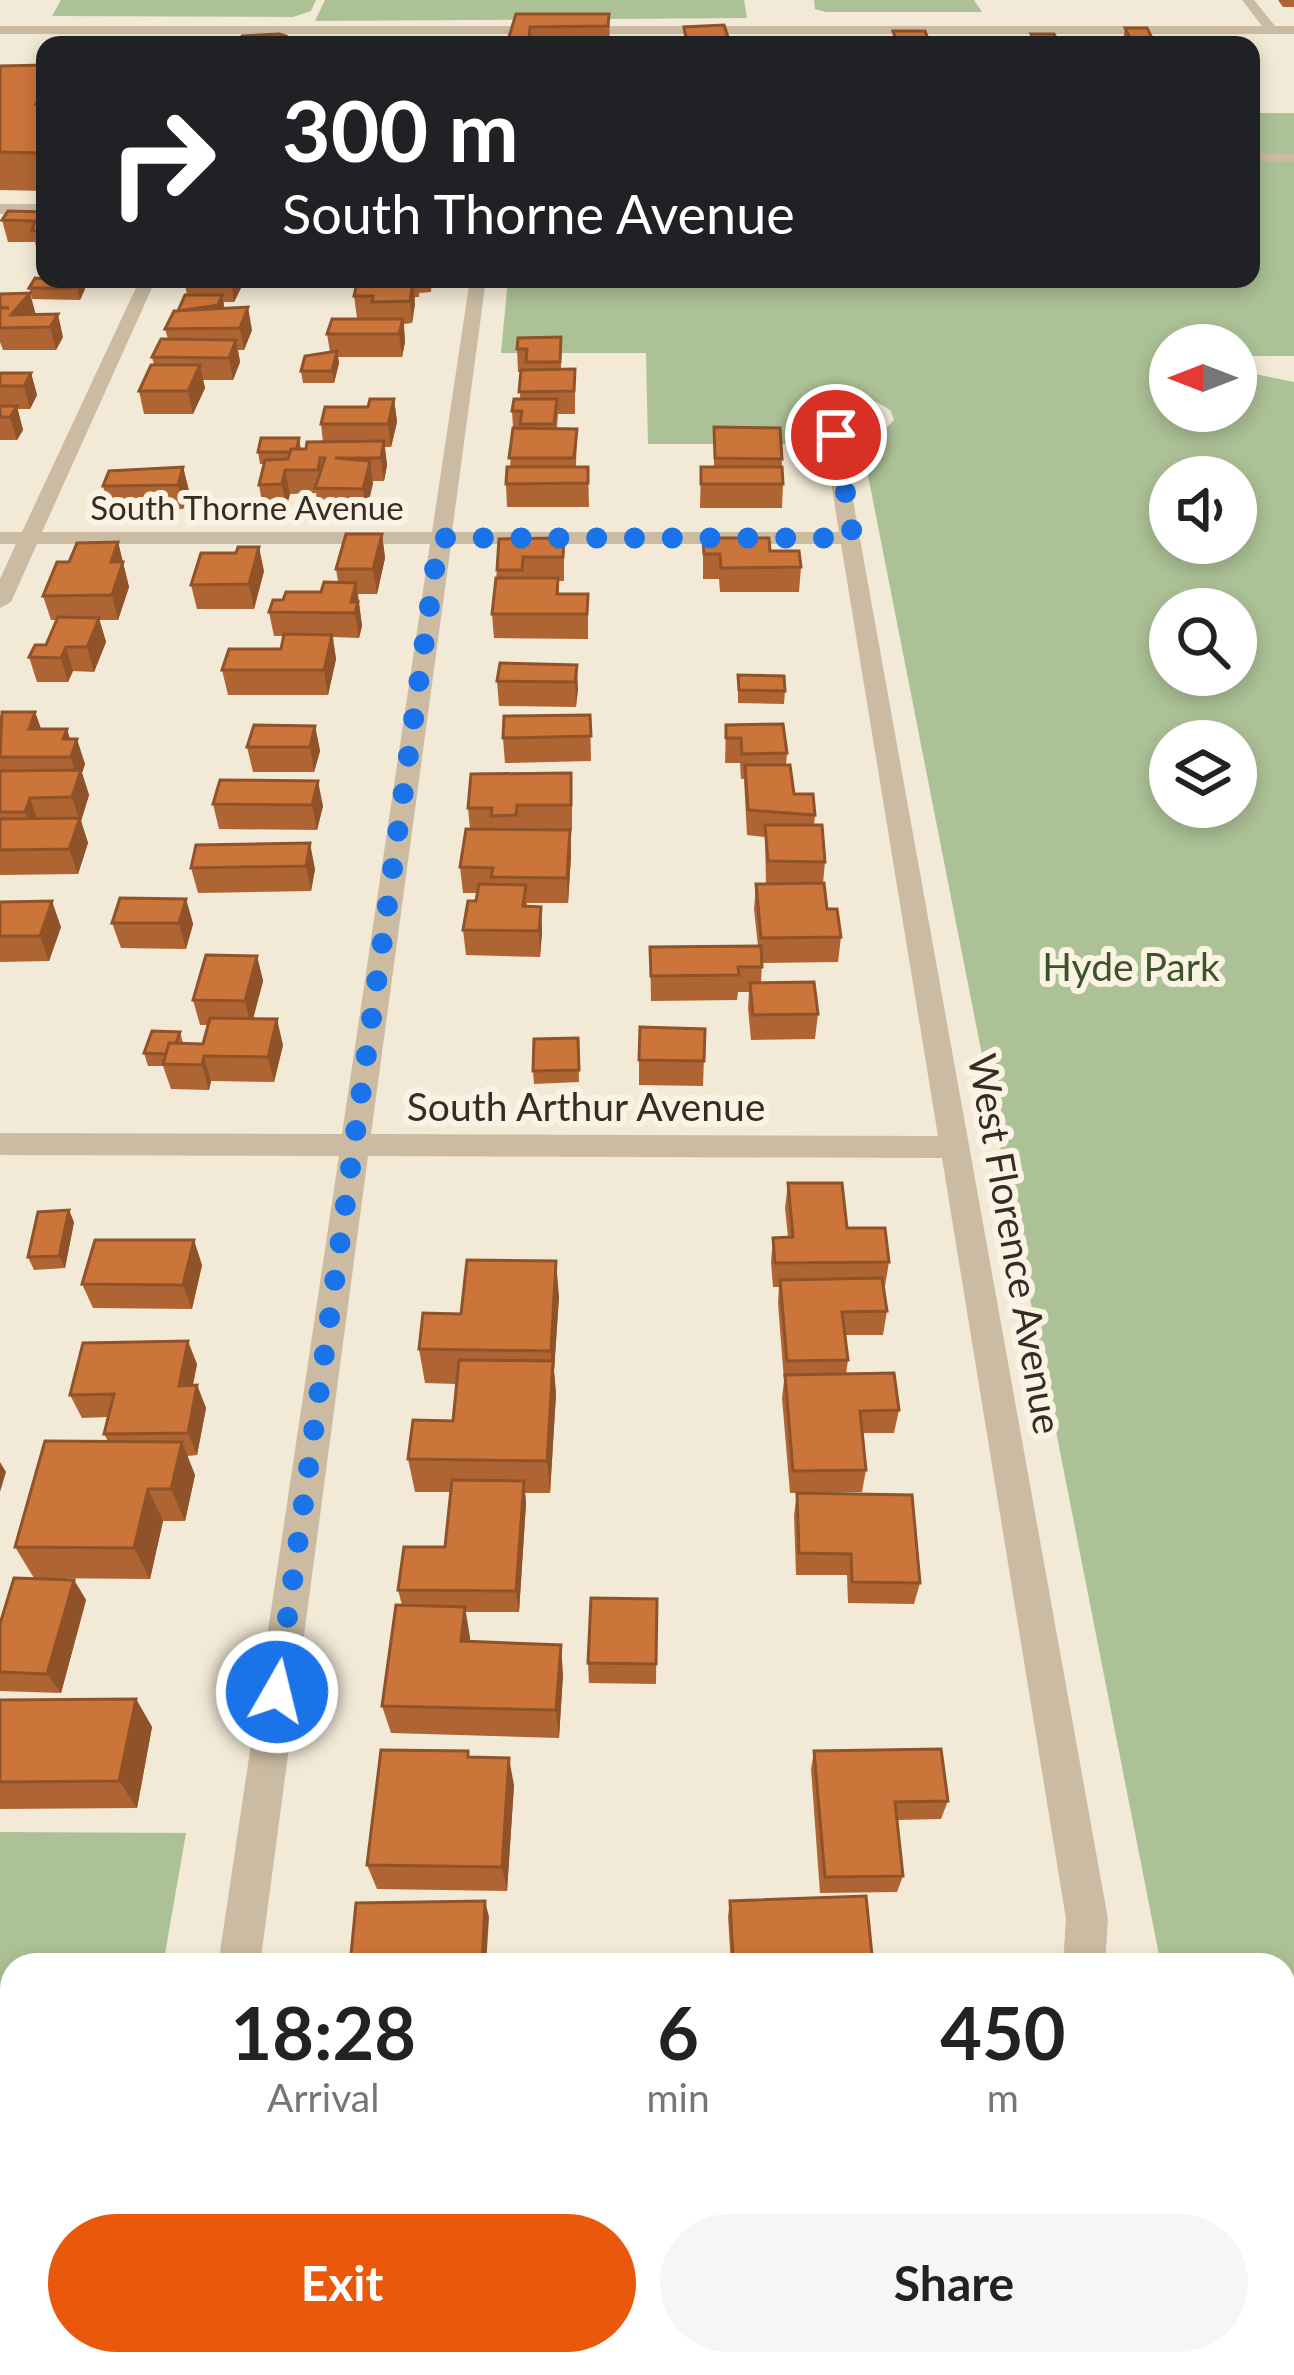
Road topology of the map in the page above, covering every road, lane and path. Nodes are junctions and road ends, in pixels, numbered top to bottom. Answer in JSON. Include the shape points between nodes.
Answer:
{"nodes":[{"id":1,"x":1248,"y":0,"type":"edge"},
{"id":2,"x":0,"y":30,"type":"edge"},
{"id":3,"x":1271,"y":30,"type":"junction"},
{"id":4,"x":1294,"y":30,"type":"edge"},
{"id":5,"x":574,"y":36,"type":"edge"},
{"id":6,"x":892,"y":36,"type":"edge"},
{"id":7,"x":1260,"y":157,"type":"edge"},
{"id":8,"x":1294,"y":157,"type":"edge"},
{"id":9,"x":0,"y":209,"type":"edge"},
{"id":10,"x":36,"y":209,"type":"edge"},
{"id":11,"x":36,"y":223,"type":"edge"},
{"id":12,"x":0,"y":224,"type":"edge"},
{"id":13,"x":144,"y":288,"type":"edge"},
{"id":14,"x":477,"y":288,"type":"edge"},
{"id":15,"x":843,"y":418,"type":"dead end"},
{"id":16,"x":0,"y":538,"type":"edge"},
{"id":17,"x":30,"y":538,"type":"junction"},
{"id":18,"x":439,"y":538,"type":"junction"},
{"id":19,"x":853,"y":538,"type":"junction"},
{"id":20,"x":0,"y":602,"type":"edge"},
{"id":21,"x":0,"y":1144,"type":"edge"},
{"id":22,"x":355,"y":1146,"type":"junction"},
{"id":23,"x":956,"y":1147,"type":"junction"},
{"id":24,"x":240,"y":1953,"type":"edge"},
{"id":25,"x":1085,"y":1953,"type":"edge"}],
"edges":[{"from":1,"to":3,"type":"street"},
{"from":2,"to":5,"type":"street"},
{"from":3,"to":4,"type":"street"},
{"from":3,"to":6,"type":"street"},
{"from":7,"to":8,"type":"street"},
{"from":9,"to":10,"type":"street"},
{"from":11,"to":12,"type":"street"},
{"from":13,"to":17,"type":"street"},
{"from":14,"to":18,"type":"street"},
{"from":15,"to":19,"type":"street","name":"West Florence Avenue","via":[[836,450]]},
{"from":16,"to":17,"type":"street","name":"South Thorne Avenue"},
{"from":17,"to":18,"type":"street","name":"South Thorne Avenue"},
{"from":17,"to":20,"type":"street"},
{"from":18,"to":19,"type":"street","name":"South Thorne Avenue"},
{"from":18,"to":22,"type":"street"},
{"from":19,"to":23,"type":"street","name":"West Florence Avenue"},
{"from":21,"to":22,"type":"street","name":"South Arthur Avenue"},
{"from":22,"to":23,"type":"street","name":"South Arthur Avenue"},
{"from":22,"to":24,"type":"street"},
{"from":23,"to":25,"type":"street","name":"West Florence Avenue","via":[[1088,1919]]}]}
